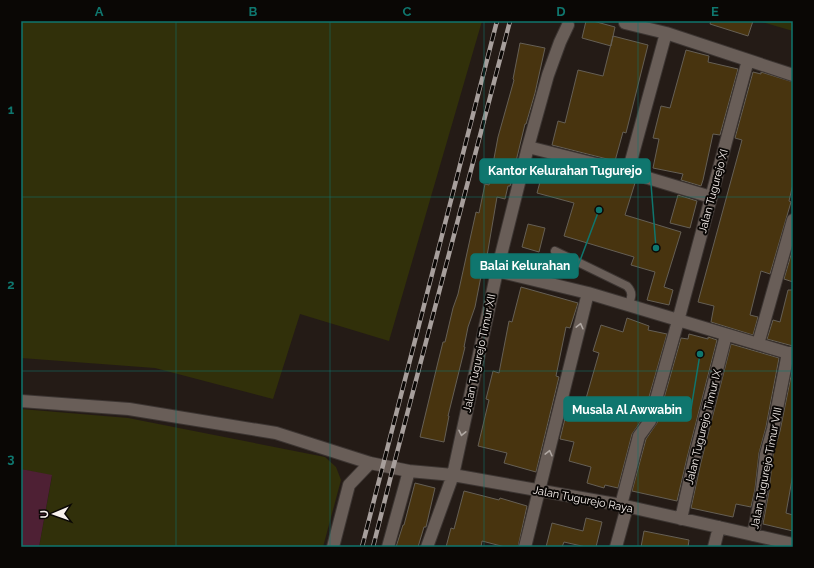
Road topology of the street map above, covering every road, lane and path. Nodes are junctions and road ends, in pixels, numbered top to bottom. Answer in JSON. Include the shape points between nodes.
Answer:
{"nodes":[{"id":1,"x":624,"y":23,"type":"dead end"},
{"id":2,"x":568,"y":25,"type":"dead end"},
{"id":3,"x":666,"y":33,"type":"junction"},
{"id":4,"x":748,"y":60,"type":"junction"},
{"id":5,"x":793,"y":75,"type":"edge"},
{"id":6,"x":528,"y":147,"type":"junction"},
{"id":7,"x":628,"y":172,"type":"junction"},
{"id":8,"x":711,"y":197,"type":"junction"},
{"id":9,"x":793,"y":220,"type":"edge"},
{"id":10,"x":555,"y":251,"type":"dead end"},
{"id":11,"x":496,"y":271,"type":"junction"},
{"id":12,"x":588,"y":293,"type":"junction"},
{"id":13,"x":628,"y":306,"type":"junction"},
{"id":14,"x":678,"y":321,"type":"junction"},
{"id":15,"x":726,"y":335,"type":"junction"},
{"id":16,"x":758,"y":344,"type":"junction"},
{"id":17,"x":790,"y":353,"type":"edge"},
{"id":18,"x":21,"y":401,"type":"edge"},
{"id":19,"x":370,"y":463,"type":"junction"},
{"id":20,"x":409,"y":471,"type":"junction"},
{"id":21,"x":453,"y":475,"type":"junction"},
{"id":22,"x":540,"y":491,"type":"junction"},
{"id":23,"x":624,"y":506,"type":"junction"},
{"id":24,"x":681,"y":519,"type":"junction"},
{"id":25,"x":719,"y":528,"type":"junction"},
{"id":26,"x":753,"y":535,"type":"junction"},
{"id":27,"x":793,"y":544,"type":"edge"},
{"id":28,"x":333,"y":547,"type":"edge"},
{"id":29,"x":388,"y":547,"type":"edge"},
{"id":30,"x":427,"y":547,"type":"edge"},
{"id":31,"x":526,"y":547,"type":"edge"},
{"id":32,"x":616,"y":547,"type":"edge"},
{"id":33,"x":714,"y":547,"type":"edge"}],
"edges":[{"from":1,"to":3,"type":"street"},
{"from":2,"to":6,"type":"street","name":"Jalan Tugurejo Timur XII","via":[[548,76]]},
{"from":3,"to":4,"type":"street"},
{"from":3,"to":7,"type":"street"},
{"from":4,"to":5,"type":"street"},
{"from":4,"to":8,"type":"street","name":"Jalan Tugurejo XI"},
{"from":6,"to":7,"type":"street"},
{"from":6,"to":11,"type":"street","name":"Jalan Tugurejo Timur XII"},
{"from":7,"to":8,"type":"street"},
{"from":8,"to":14,"type":"street","name":"Jalan Tugurejo XI"},
{"from":9,"to":16,"type":"street"},
{"from":10,"to":13,"type":"lane","via":[[628,286],[632,295]]},
{"from":11,"to":12,"type":"street"},
{"from":11,"to":21,"type":"street","name":"Jalan Tugurejo Timur XII","one_way":true},
{"from":12,"to":13,"type":"street"},
{"from":22,"to":12,"type":"street","one_way":true},
{"from":13,"to":14,"type":"street"},
{"from":14,"to":15,"type":"street"},
{"from":14,"to":23,"type":"street","name":"Jalan Tugurejo XI","via":[[650,421],[639,436]]},
{"from":15,"to":16,"type":"street"},
{"from":15,"to":24,"type":"street","name":"Jalan Tugurejo Timur IX"},
{"from":16,"to":17,"type":"street"},
{"from":17,"to":26,"type":"street","name":"Jalan Tugurejo Timur VIII","via":[[766,454]]},
{"from":18,"to":19,"type":"street","name":"Jalan Tugurejo Raya","via":[[129,409],[276,433]]},
{"from":19,"to":20,"type":"street","name":"Jalan Tugurejo Raya"},
{"from":19,"to":28,"type":"street","via":[[349,485]]},
{"from":20,"to":21,"type":"street","name":"Jalan Tugurejo Raya"},
{"from":20,"to":29,"type":"street"},
{"from":21,"to":22,"type":"street","name":"Jalan Tugurejo Raya"},
{"from":21,"to":30,"type":"street","name":"Jalan Tugurejo Timur XII"},
{"from":22,"to":23,"type":"street","name":"Jalan Tugurejo Raya"},
{"from":22,"to":31,"type":"street"},
{"from":23,"to":24,"type":"street","name":"Jalan Tugurejo Raya"},
{"from":23,"to":32,"type":"street","name":"Jalan Tugurejo XI"},
{"from":24,"to":25,"type":"street","name":"Jalan Tugurejo Raya"},
{"from":25,"to":26,"type":"street","name":"Jalan Tugurejo Raya"},
{"from":25,"to":33,"type":"street"},
{"from":26,"to":27,"type":"street","name":"Jalan Tugurejo Raya"}]}
